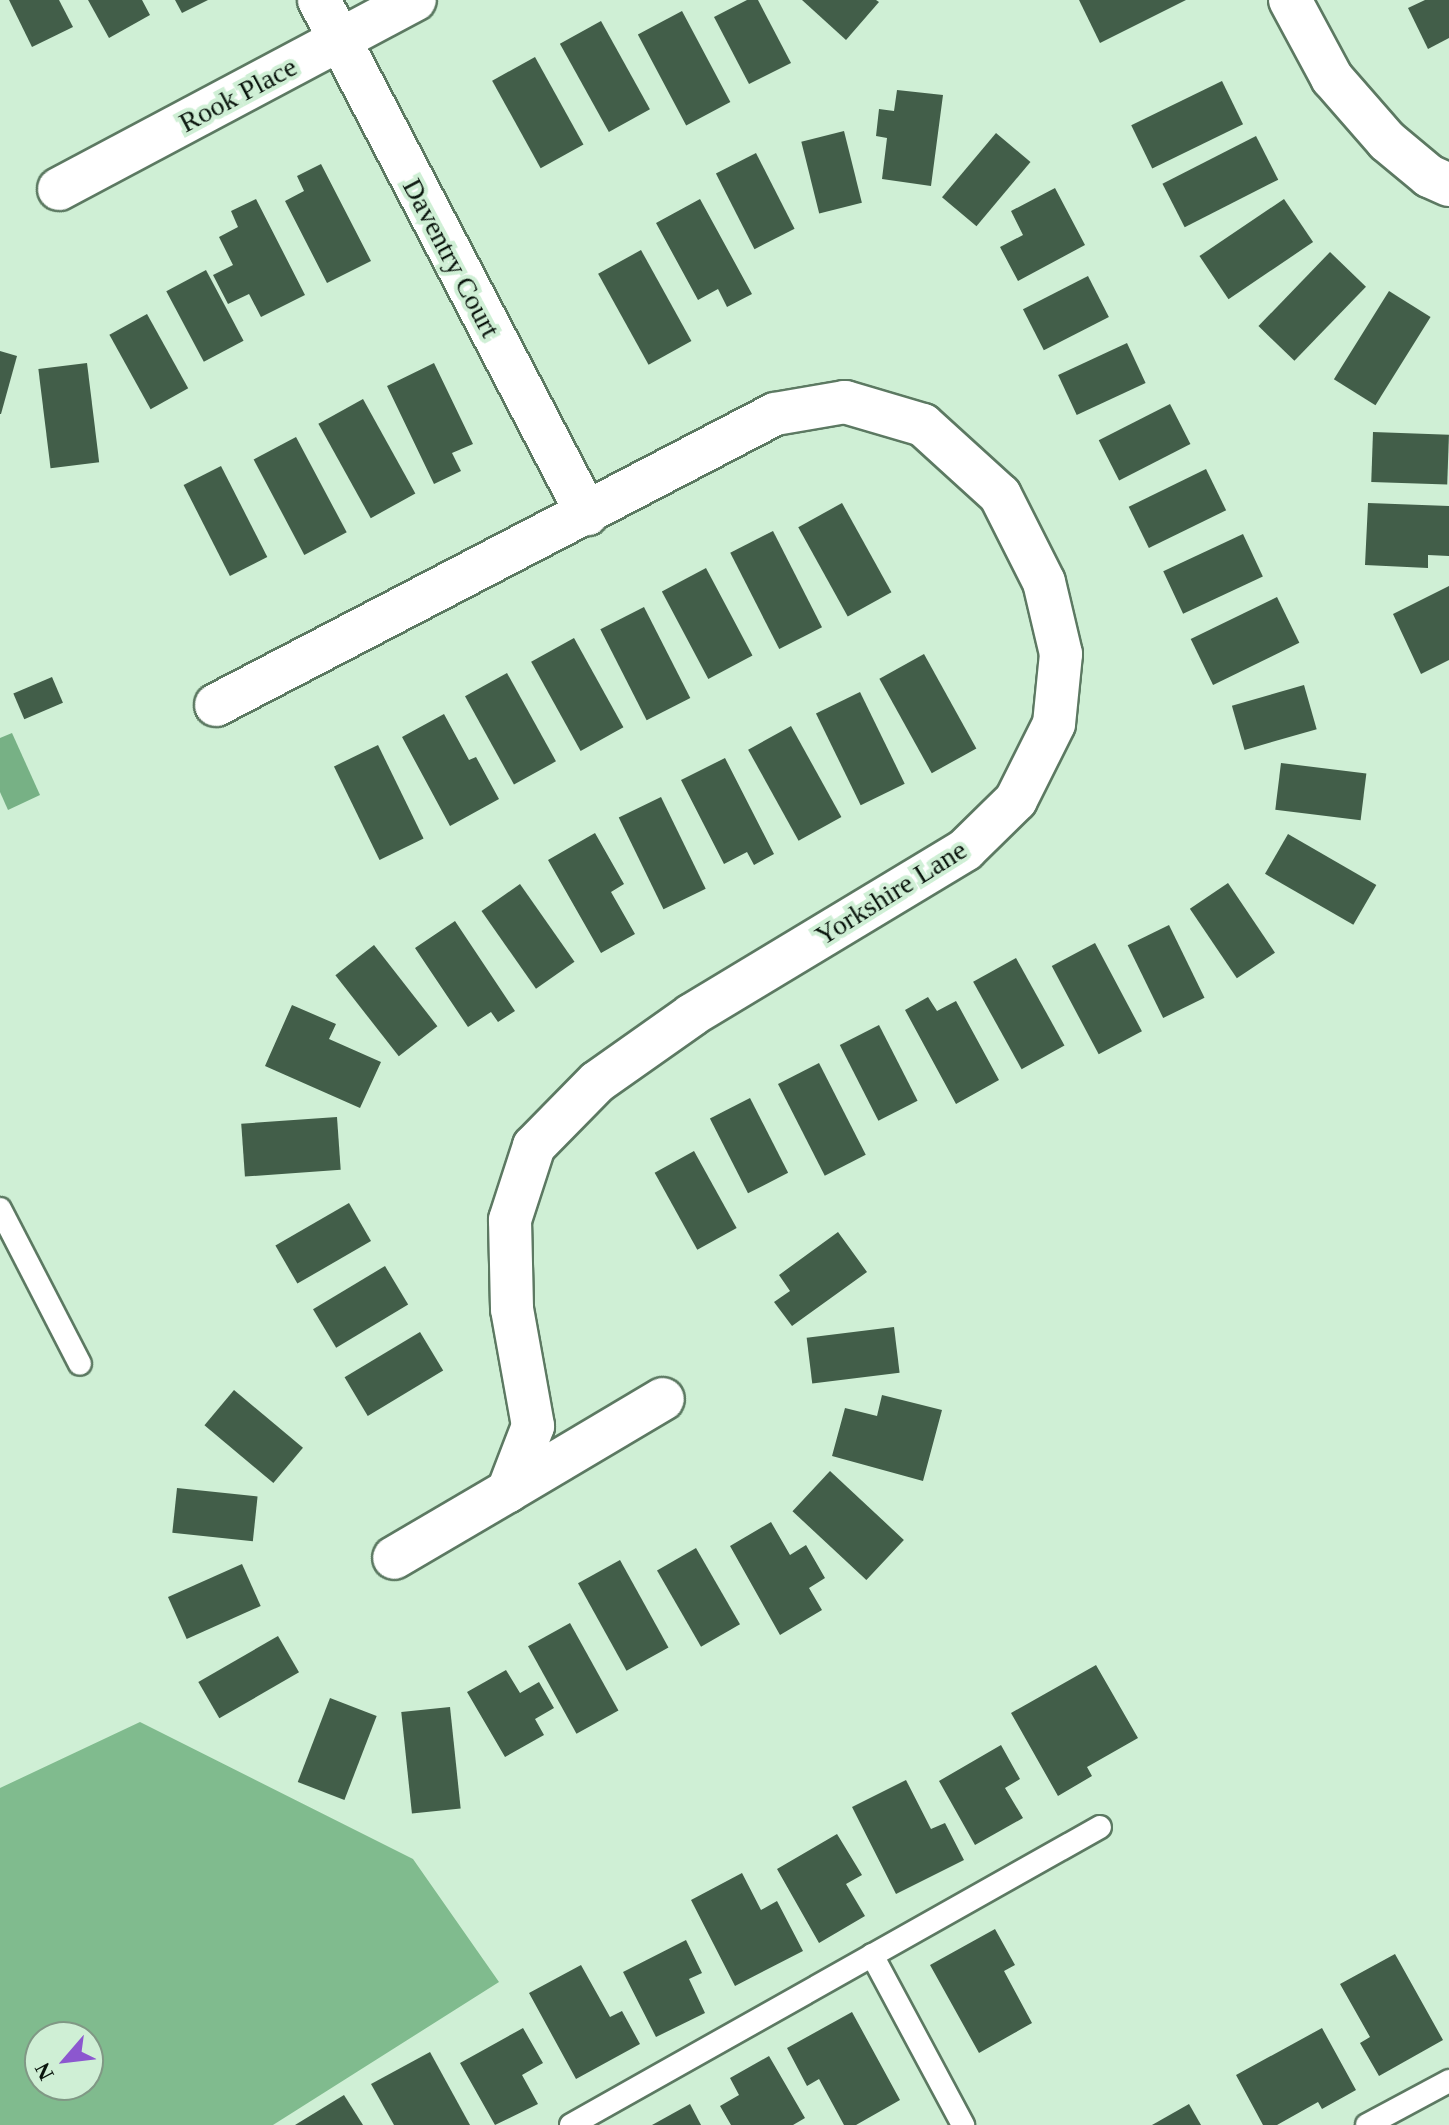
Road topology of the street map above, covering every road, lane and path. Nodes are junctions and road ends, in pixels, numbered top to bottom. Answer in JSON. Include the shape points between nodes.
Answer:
{"nodes":[{"id":1,"x":319,"y":0,"type":"edge"},
{"id":2,"x":415,"y":0,"type":"edge"},
{"id":3,"x":1290,"y":0,"type":"edge"},
{"id":4,"x":337,"y":43,"type":"junction"},
{"id":5,"x":1449,"y":185,"type":"edge"},
{"id":6,"x":59,"y":189,"type":"dead end"},
{"id":7,"x":587,"y":514,"type":"junction"},
{"id":8,"x":216,"y":705,"type":"dead end"},
{"id":9,"x":0,"y":1209,"type":"edge"},
{"id":10,"x":80,"y":1364,"type":"dead end"},
{"id":11,"x":663,"y":1399,"type":"dead end"},
{"id":12,"x":508,"y":1491,"type":"junction"},
{"id":13,"x":394,"y":1558,"type":"dead end"},
{"id":14,"x":1100,"y":1827,"type":"dead end"},
{"id":15,"x":872,"y":1955,"type":"junction"},
{"id":16,"x":1449,"y":2081,"type":"edge"},
{"id":17,"x":571,"y":2125,"type":"edge"},
{"id":18,"x":963,"y":2125,"type":"edge"},
{"id":19,"x":1367,"y":2125,"type":"edge"}],
"edges":[{"from":1,"to":4,"type":"street","name":"Daventry Court"},
{"from":2,"to":4,"type":"street","name":"Rook Place"},
{"from":3,"to":5,"type":"street","via":[[1332,78],[1387,141],[1429,176]]},
{"from":4,"to":6,"type":"street","name":"Rook Place"},
{"from":4,"to":7,"type":"street","name":"Daventry Court"},
{"from":7,"to":8,"type":"street","name":"Yorkshire Lane"},
{"from":7,"to":12,"type":"street","name":"Yorkshire Lane","via":[[775,414],[845,402],[923,425],[1000,495],[1044,582],[1061,654],[1054,724],[1016,800],[965,850],[692,1015],[597,1082],[534,1146],[510,1220],[512,1309],[533,1426]]},
{"from":9,"to":10,"type":"lane"},
{"from":11,"to":12,"type":"street"},
{"from":12,"to":13,"type":"street"},
{"from":14,"to":15,"type":"lane"},
{"from":15,"to":17,"type":"lane"},
{"from":15,"to":18,"type":"lane"},
{"from":16,"to":19,"type":"lane"}]}
